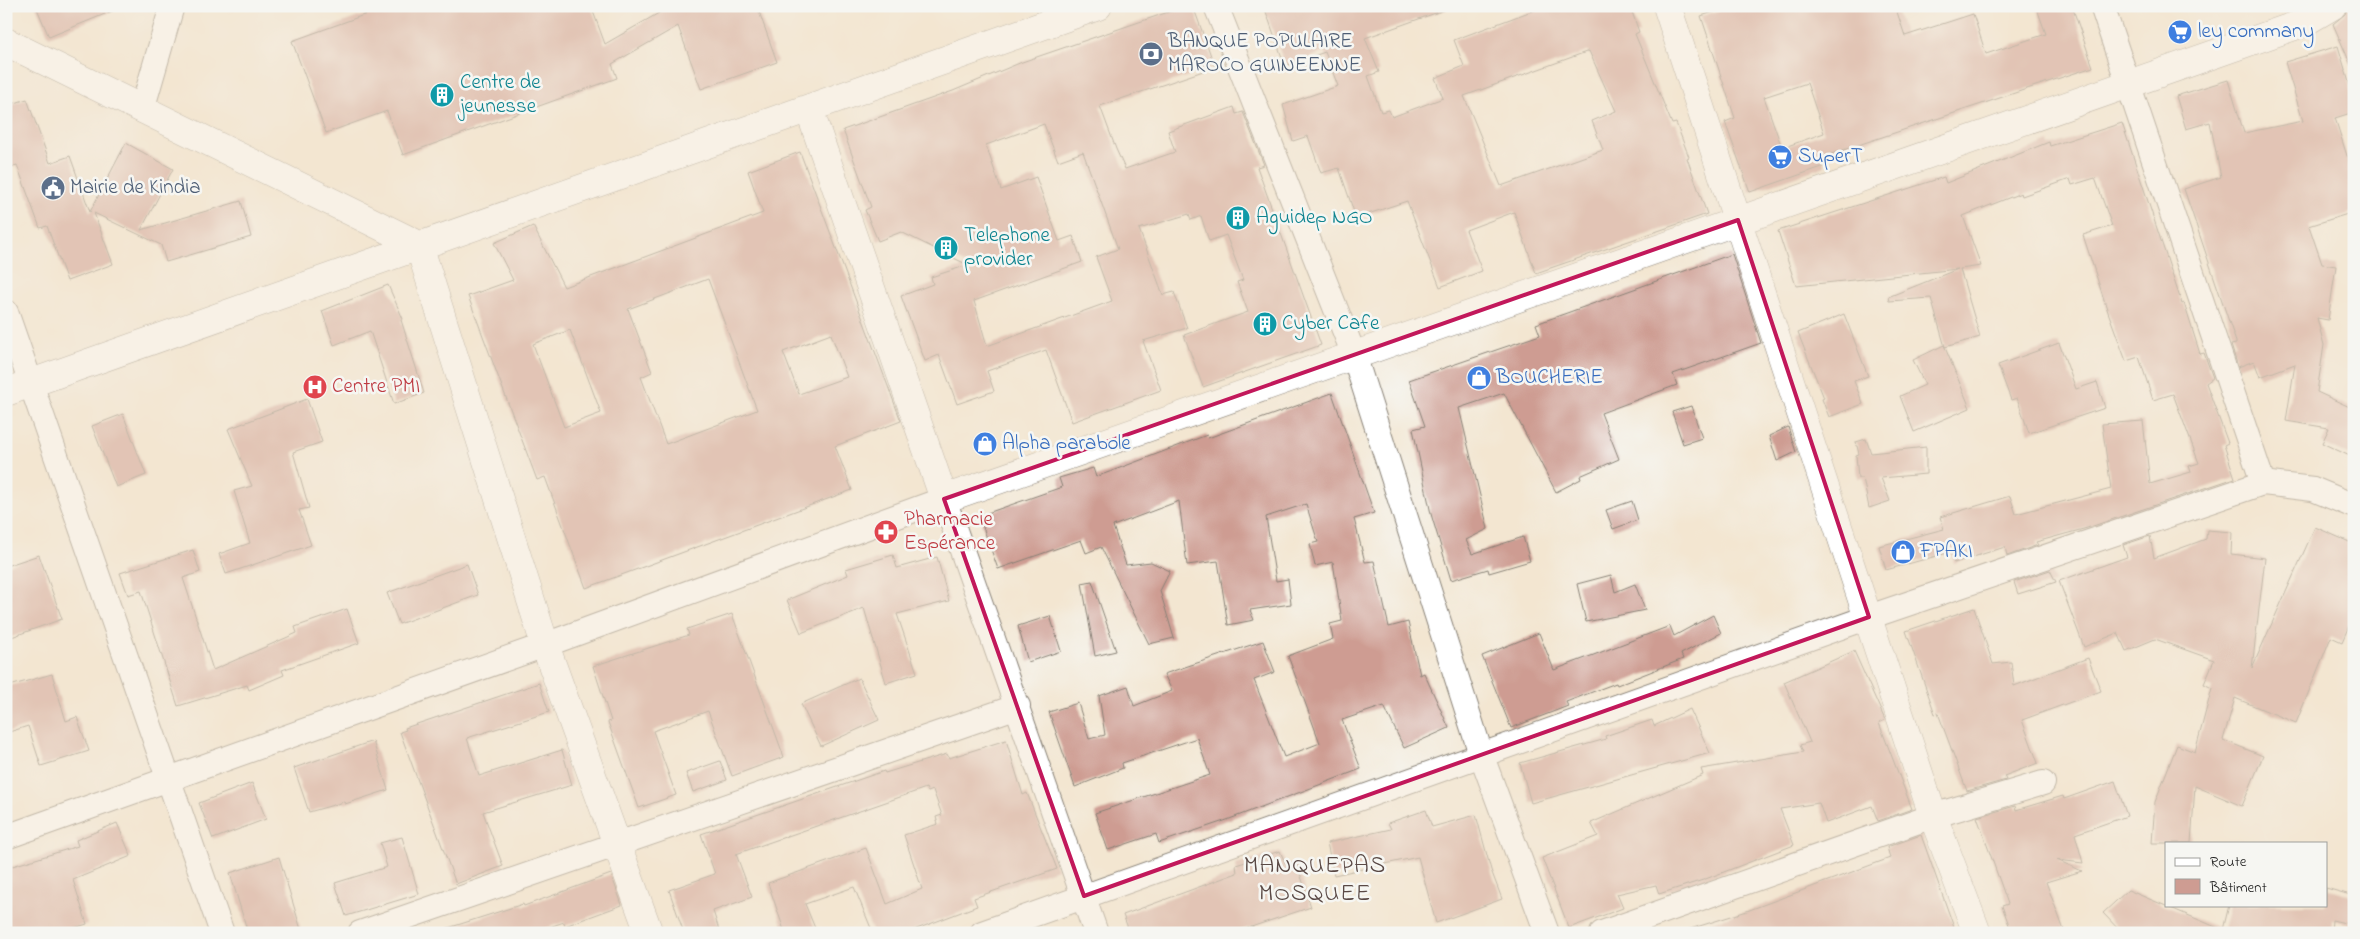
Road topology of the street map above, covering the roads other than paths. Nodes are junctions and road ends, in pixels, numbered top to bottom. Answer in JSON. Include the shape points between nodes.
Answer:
{"nodes":[{"id":1,"x":172,"y":6,"type":"edge"},
{"id":2,"x":1098,"y":6,"type":"edge"},
{"id":3,"x":1216,"y":6,"type":"edge"},
{"id":4,"x":1668,"y":6,"type":"edge"},
{"id":5,"x":2102,"y":6,"type":"edge"},
{"id":6,"x":2332,"y":6,"type":"edge"},
{"id":7,"x":6,"y":42,"type":"edge"},
{"id":8,"x":2128,"y":82,"type":"junction"},
{"id":9,"x":809,"y":109,"type":"junction"},
{"id":10,"x":142,"y":110,"type":"junction"},
{"id":11,"x":1738,"y":220,"type":"junction"},
{"id":12,"x":419,"y":245,"type":"junction"},
{"id":13,"x":6,"y":312,"type":"edge"},
{"id":14,"x":1354,"y":355,"type":"junction"},
{"id":15,"x":31,"y":383,"type":"junction"},
{"id":16,"x":6,"y":392,"type":"edge"},
{"id":17,"x":2263,"y":483,"type":"junction"},
{"id":18,"x":944,"y":499,"type":"junction"},
{"id":19,"x":2354,"y":506,"type":"edge"},
{"id":20,"x":1869,"y":617,"type":"junction"},
{"id":21,"x":544,"y":646,"type":"junction"},
{"id":22,"x":1018,"y":706,"type":"junction"},
{"id":23,"x":1481,"y":754,"type":"junction"},
{"id":24,"x":168,"y":778,"type":"junction"},
{"id":25,"x":2043,"y":783,"type":"dead end"},
{"id":26,"x":1933,"y":816,"type":"junction"},
{"id":27,"x":6,"y":837,"type":"edge"},
{"id":28,"x":618,"y":844,"type":"junction"},
{"id":29,"x":1084,"y":896,"type":"junction"},
{"id":30,"x":222,"y":933,"type":"edge"},
{"id":31,"x":360,"y":933,"type":"edge"},
{"id":32,"x":649,"y":933,"type":"edge"},
{"id":33,"x":982,"y":933,"type":"edge"},
{"id":34,"x":1096,"y":933,"type":"edge"},
{"id":35,"x":1547,"y":933,"type":"edge"},
{"id":36,"x":1602,"y":933,"type":"edge"},
{"id":37,"x":1978,"y":933,"type":"edge"}],
"edges":[{"from":1,"to":10,"type":"street"},
{"from":2,"to":9,"type":"main road"},
{"from":3,"to":14,"type":"street"},
{"from":4,"to":11,"type":"main road"},
{"from":5,"to":8,"type":"street"},
{"from":6,"to":8,"type":"main road","via":[[2303,23]]},
{"from":7,"to":10,"type":"main road"},
{"from":8,"to":11,"type":"main road"},
{"from":8,"to":17,"type":"street"},
{"from":9,"to":12,"type":"main road"},
{"from":9,"to":18,"type":"main road"},
{"from":10,"to":12,"type":"main road"},
{"from":11,"to":14,"type":"main road"},
{"from":11,"to":20,"type":"main road"},
{"from":12,"to":15,"type":"main road"},
{"from":12,"to":21,"type":"main road"},
{"from":13,"to":15,"type":"street"},
{"from":14,"to":18,"type":"main road"},
{"from":14,"to":23,"type":"street"},
{"from":15,"to":16,"type":"main road"},
{"from":15,"to":24,"type":"street"},
{"from":17,"to":19,"type":"street","via":[[2313,489]]},
{"from":17,"to":20,"type":"street"},
{"from":18,"to":21,"type":"street"},
{"from":18,"to":22,"type":"street"},
{"from":20,"to":23,"type":"street"},
{"from":20,"to":26,"type":"main road"},
{"from":21,"to":24,"type":"street"},
{"from":21,"to":28,"type":"main road"},
{"from":22,"to":28,"type":"street"},
{"from":22,"to":29,"type":"street"},
{"from":23,"to":29,"type":"street"},
{"from":23,"to":35,"type":"street"},
{"from":24,"to":27,"type":"street"},
{"from":24,"to":30,"type":"street"},
{"from":25,"to":26,"type":"street"},
{"from":26,"to":36,"type":"street"},
{"from":26,"to":37,"type":"main road"},
{"from":28,"to":31,"type":"street"},
{"from":28,"to":32,"type":"main road"},
{"from":29,"to":33,"type":"street"},
{"from":29,"to":34,"type":"street"}]}
